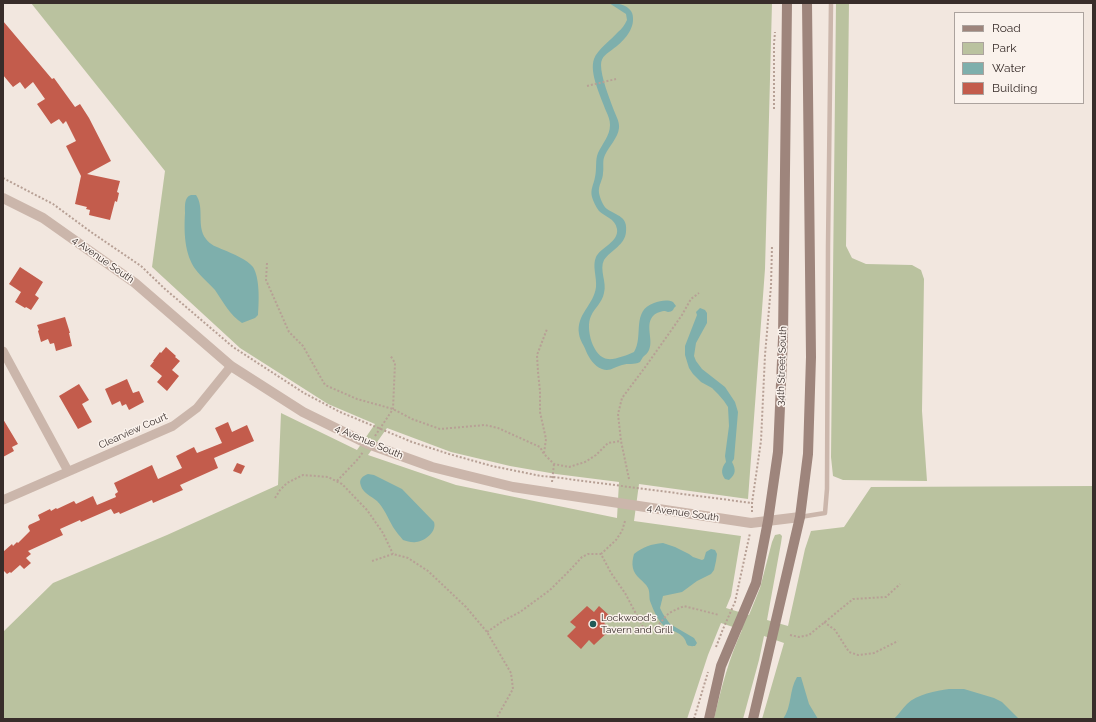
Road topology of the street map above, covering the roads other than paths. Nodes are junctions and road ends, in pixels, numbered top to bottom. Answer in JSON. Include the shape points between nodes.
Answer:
{"nodes":[{"id":1,"x":787,"y":3,"type":"edge"},
{"id":2,"x":807,"y":3,"type":"edge"},
{"id":3,"x":831,"y":3,"type":"edge"},
{"id":4,"x":3,"y":198,"type":"edge"},
{"id":5,"x":3,"y":351,"type":"edge"},
{"id":6,"x":231,"y":366,"type":"junction"},
{"id":7,"x":68,"y":471,"type":"junction"},
{"id":8,"x":3,"y":500,"type":"edge"},
{"id":9,"x":800,"y":517,"type":"junction"},
{"id":10,"x":768,"y":521,"type":"junction"},
{"id":11,"x":709,"y":719,"type":"edge"},
{"id":12,"x":752,"y":719,"type":"edge"}],
"edges":[{"from":1,"to":10,"type":"main road","name":"34th Street South","via":[[783,338],[778,452]]},
{"from":2,"to":9,"type":"main road","via":[[811,357],[808,454]]},
{"from":3,"to":9,"type":"lane","via":[[827,489],[825,513]]},
{"from":4,"to":6,"type":"street","name":"4 Avenue South","via":[[43,218],[135,283]]},
{"from":5,"to":7,"type":"street"},
{"from":6,"to":7,"type":"street","name":"Clearview Court","via":[[197,408],[173,426]]},
{"from":6,"to":10,"type":"street","name":"4 Avenue South","via":[[303,412],[368,444],[432,467],[549,493],[751,523]]},
{"from":7,"to":8,"type":"street","name":"Clearview Court"},
{"from":9,"to":10,"type":"street","name":"4 Avenue South"},
{"from":9,"to":12,"type":"main road"},
{"from":10,"to":11,"type":"main road","name":"34th Street South","via":[[756,583],[722,666]]}]}
